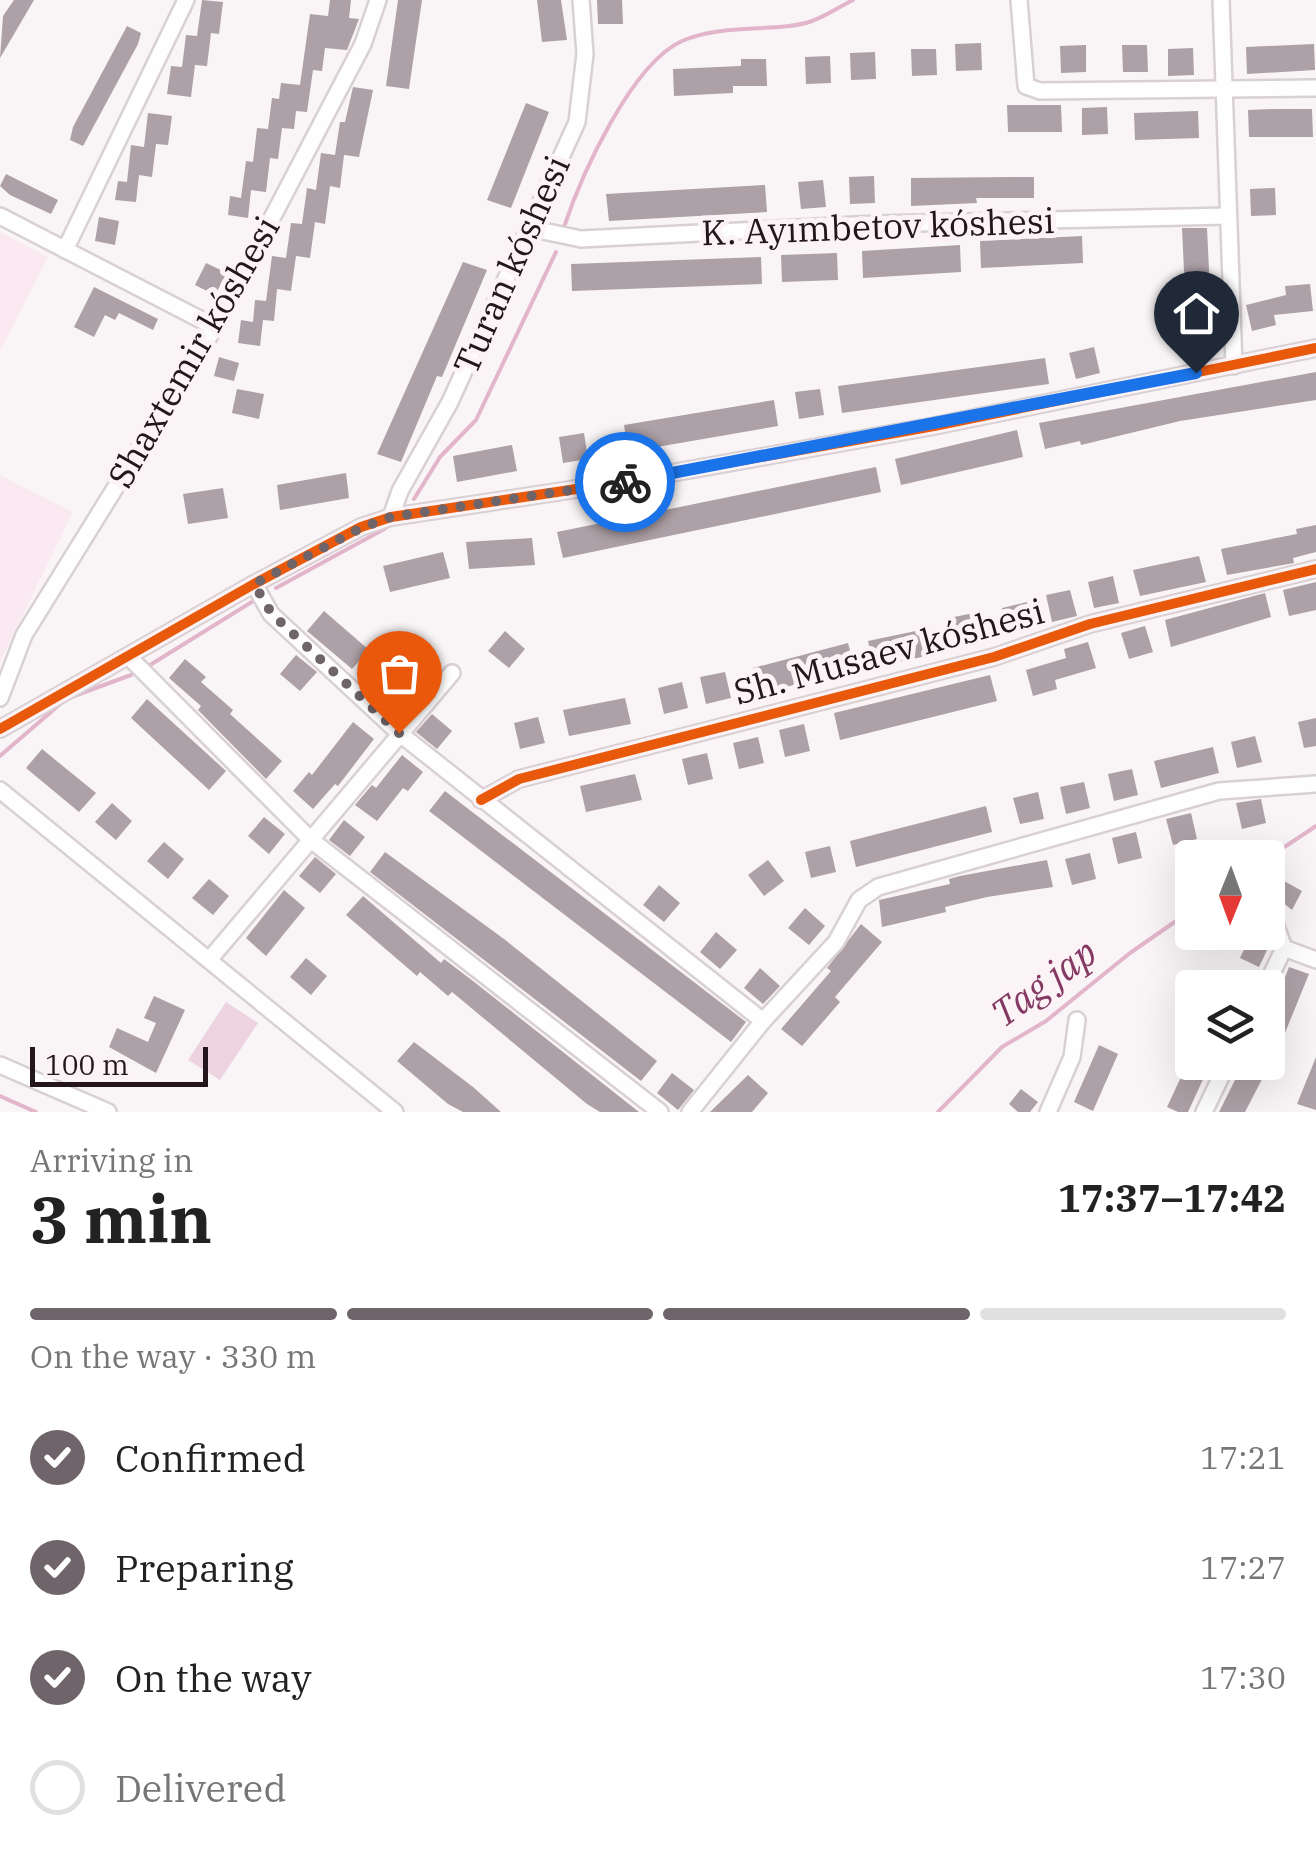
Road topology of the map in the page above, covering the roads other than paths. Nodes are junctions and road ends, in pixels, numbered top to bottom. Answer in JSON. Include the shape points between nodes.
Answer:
{"nodes":[{"id":1,"x":186,"y":0,"type":"edge"},
{"id":2,"x":378,"y":0,"type":"edge"},
{"id":3,"x":581,"y":0,"type":"edge"},
{"id":4,"x":1020,"y":0,"type":"edge"},
{"id":5,"x":1221,"y":0,"type":"edge"},
{"id":6,"x":1316,"y":88,"type":"edge"},
{"id":7,"x":1225,"y":89,"type":"junction"},
{"id":8,"x":0,"y":216,"type":"edge"},
{"id":9,"x":1228,"y":216,"type":"junction"},
{"id":10,"x":529,"y":228,"type":"junction"},
{"id":11,"x":65,"y":250,"type":"junction"},
{"id":12,"x":215,"y":326,"type":"junction"},
{"id":13,"x":1316,"y":348,"type":"edge"},
{"id":14,"x":1234,"y":366,"type":"junction"},
{"id":15,"x":391,"y":517,"type":"junction"},
{"id":16,"x":1316,"y":569,"type":"edge"},
{"id":17,"x":254,"y":584,"type":"junction"},
{"id":18,"x":129,"y":656,"type":"junction"},
{"id":19,"x":452,"y":673,"type":"dead end"},
{"id":20,"x":0,"y":698,"type":"edge"},
{"id":21,"x":0,"y":729,"type":"edge"},
{"id":22,"x":399,"y":733,"type":"junction"},
{"id":23,"x":1316,"y":784,"type":"edge"},
{"id":24,"x":0,"y":790,"type":"edge"},
{"id":25,"x":481,"y":800,"type":"junction"},
{"id":26,"x":311,"y":840,"type":"junction"},
{"id":27,"x":1285,"y":948,"type":"edge"},
{"id":28,"x":209,"y":960,"type":"junction"},
{"id":29,"x":1316,"y":960,"type":"edge"},
{"id":30,"x":1077,"y":1020,"type":"dead end"},
{"id":31,"x":763,"y":1021,"type":"junction"},
{"id":32,"x":0,"y":1065,"type":"edge"},
{"id":33,"x":1219,"y":1080,"type":"edge"},
{"id":34,"x":108,"y":1112,"type":"edge"},
{"id":35,"x":394,"y":1112,"type":"edge"},
{"id":36,"x":660,"y":1112,"type":"edge"},
{"id":37,"x":690,"y":1112,"type":"edge"},
{"id":38,"x":1048,"y":1112,"type":"edge"},
{"id":39,"x":1204,"y":1112,"type":"edge"}],
"edges":[{"from":1,"to":11,"type":"street"},
{"from":2,"to":12,"type":"street","name":"Shaxtemir kóshesi","via":[[363,44]]},
{"from":3,"to":10,"type":"street","name":"Turan kóshesi","via":[[585,54],[576,122]]},
{"from":4,"to":7,"type":"street","via":[[1026,86]]},
{"from":5,"to":7,"type":"street"},
{"from":6,"to":7,"type":"street"},
{"from":7,"to":9,"type":"street"},
{"from":8,"to":11,"type":"street"},
{"from":9,"to":10,"type":"street","name":"K. Ayımbetov kóshesi","via":[[581,239]]},
{"from":9,"to":14,"type":"street"},
{"from":10,"to":15,"type":"street","name":"Turan kóshesi"},
{"from":11,"to":12,"type":"street"},
{"from":12,"to":20,"type":"street","name":"Shaxtemir kóshesi","via":[[24,635]]},
{"from":13,"to":14,"type":"street"},
{"from":14,"to":15,"type":"street","via":[[616,483]]},
{"from":15,"to":17,"type":"street"},
{"from":16,"to":25,"type":"street","name":"Sh. Musaev kóshesi","via":[[520,778]]},
{"from":17,"to":18,"type":"street"},
{"from":17,"to":22,"type":"street","via":[[272,614]]},
{"from":18,"to":21,"type":"street"},
{"from":18,"to":26,"type":"street"},
{"from":19,"to":22,"type":"street"},
{"from":22,"to":25,"type":"street"},
{"from":22,"to":26,"type":"street"},
{"from":23,"to":31,"type":"street","via":[[1219,791],[878,887],[859,900],[836,942]]},
{"from":24,"to":28,"type":"street"},
{"from":25,"to":31,"type":"street"},
{"from":26,"to":28,"type":"street"},
{"from":26,"to":36,"type":"street"},
{"from":27,"to":29,"type":"street"},
{"from":28,"to":35,"type":"street"},
{"from":30,"to":38,"type":"street","via":[[1072,1057]]},
{"from":31,"to":37,"type":"street"},
{"from":32,"to":34,"type":"street"},
{"from":33,"to":39,"type":"street"}]}
